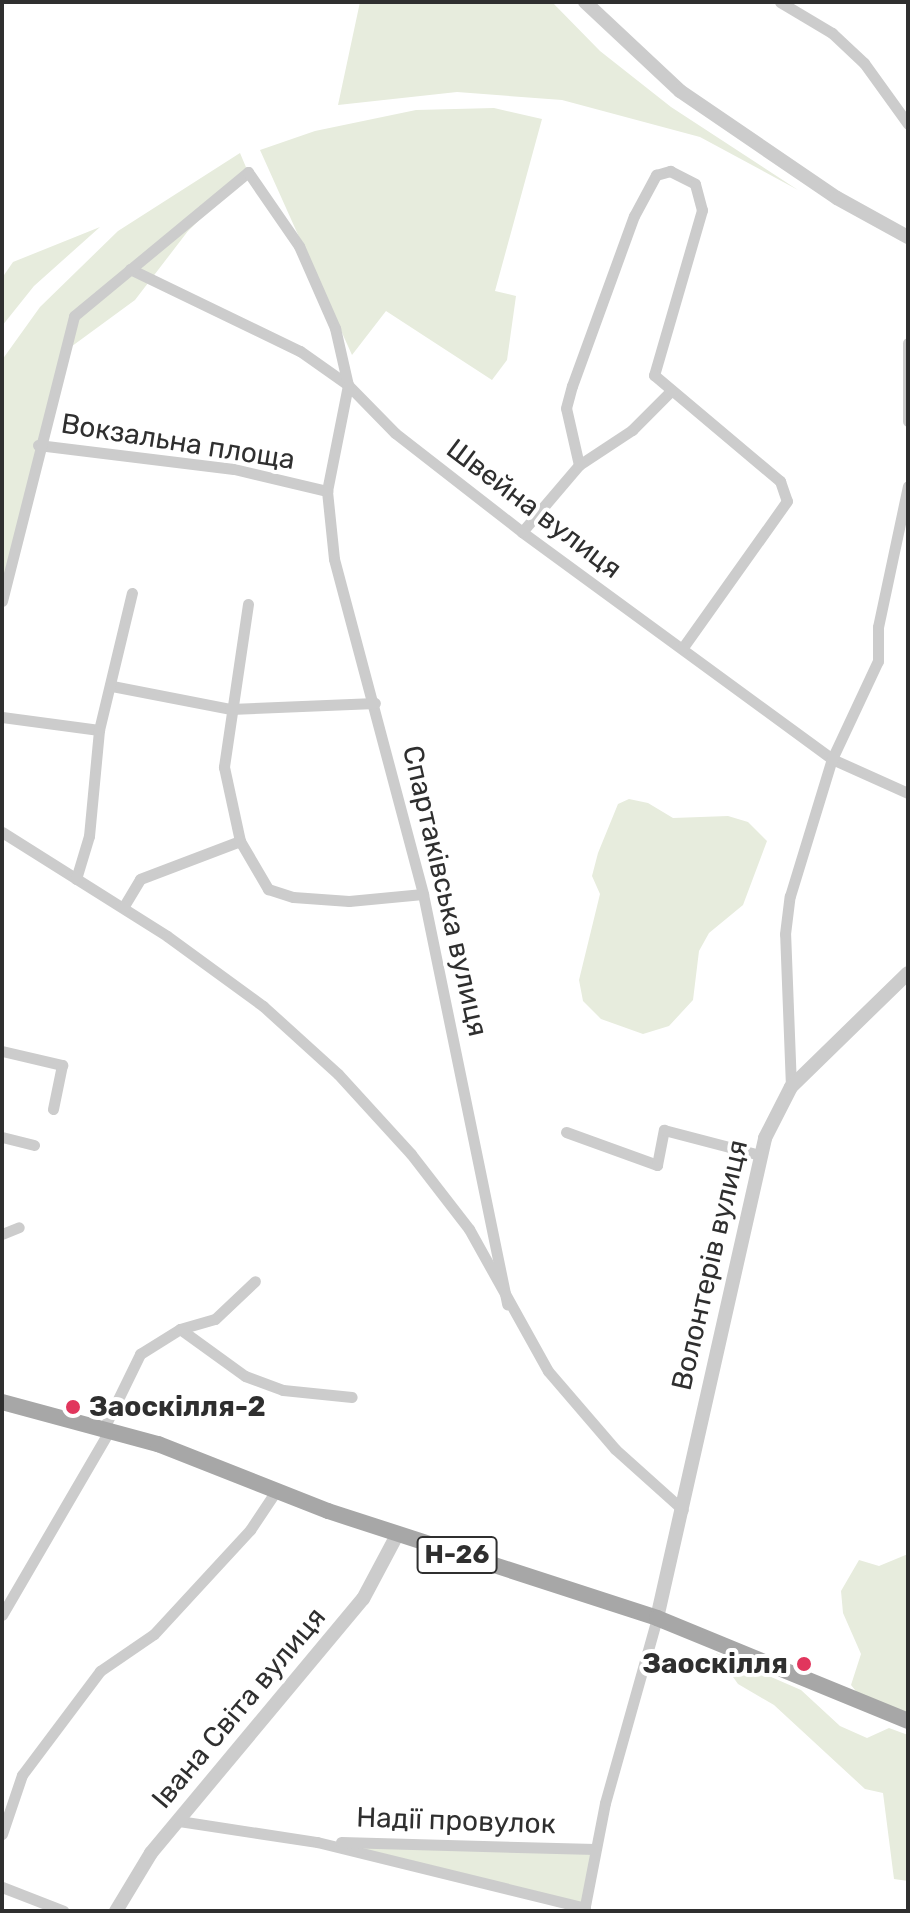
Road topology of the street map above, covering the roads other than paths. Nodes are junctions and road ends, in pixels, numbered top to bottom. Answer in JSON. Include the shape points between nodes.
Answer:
{"nodes":[{"id":1,"x":585,"y":2,"type":"edge"},
{"id":2,"x":780,"y":2,"type":"edge"},
{"id":3,"x":908,"y":124,"type":"edge"},
{"id":4,"x":908,"y":237,"type":"edge"},
{"id":5,"x":130,"y":269,"type":"junction"},
{"id":6,"x":908,"y":343,"type":"edge"},
{"id":7,"x":348,"y":385,"type":"junction"},
{"id":8,"x":669,"y":393,"type":"junction"},
{"id":9,"x":908,"y":421,"type":"edge"},
{"id":10,"x":38,"y":445,"type":"junction"},
{"id":11,"x":579,"y":465,"type":"junction"},
{"id":12,"x":908,"y":486,"type":"edge"},
{"id":13,"x":327,"y":491,"type":"junction"},
{"id":14,"x":522,"y":532,"type":"junction"},
{"id":15,"x":132,"y":593,"type":"dead end"},
{"id":16,"x":2,"y":601,"type":"edge"},
{"id":17,"x":248,"y":604,"type":"dead end"},
{"id":18,"x":682,"y":649,"type":"junction"},
{"id":19,"x":112,"y":686,"type":"junction"},
{"id":20,"x":375,"y":703,"type":"junction"},
{"id":21,"x":230,"y":709,"type":"junction"},
{"id":22,"x":2,"y":717,"type":"edge"},
{"id":23,"x":99,"y":730,"type":"junction"},
{"id":24,"x":832,"y":759,"type":"junction"},
{"id":25,"x":908,"y":793,"type":"edge"},
{"id":26,"x":2,"y":832,"type":"edge"},
{"id":27,"x":240,"y":841,"type":"junction"},
{"id":28,"x":76,"y":879,"type":"junction"},
{"id":29,"x":423,"y":894,"type":"junction"},
{"id":30,"x":124,"y":906,"type":"junction"},
{"id":31,"x":908,"y":973,"type":"edge"},
{"id":32,"x":2,"y":1051,"type":"edge"},
{"id":33,"x":791,"y":1087,"type":"junction"},
{"id":34,"x":53,"y":1109,"type":"dead end"},
{"id":35,"x":566,"y":1132,"type":"dead end"},
{"id":36,"x":2,"y":1137,"type":"edge"},
{"id":37,"x":34,"y":1145,"type":"dead end"},
{"id":38,"x":760,"y":1155,"type":"junction"},
{"id":39,"x":19,"y":1227,"type":"dead end"},
{"id":40,"x":2,"y":1234,"type":"edge"},
{"id":41,"x":255,"y":1281,"type":"dead end"},
{"id":42,"x":507,"y":1304,"type":"junction"},
{"id":43,"x":180,"y":1329,"type":"junction"},
{"id":44,"x":352,"y":1397,"type":"dead end"},
{"id":45,"x":2,"y":1402,"type":"edge"},
{"id":46,"x":106,"y":1430,"type":"junction"},
{"id":47,"x":276,"y":1491,"type":"junction"},
{"id":48,"x":683,"y":1510,"type":"junction"},
{"id":49,"x":397,"y":1535,"type":"junction"},
{"id":50,"x":2,"y":1615,"type":"edge"},
{"id":51,"x":657,"y":1618,"type":"junction"},
{"id":52,"x":908,"y":1721,"type":"edge"},
{"id":53,"x":179,"y":1821,"type":"junction"},
{"id":54,"x":2,"y":1834,"type":"edge"},
{"id":55,"x":317,"y":1842,"type":"junction"},
{"id":56,"x":595,"y":1849,"type":"junction"},
{"id":57,"x":2,"y":1887,"type":"edge"},
{"id":58,"x":585,"y":1910,"type":"edge"},
{"id":59,"x":64,"y":1911,"type":"edge"},
{"id":60,"x":116,"y":1911,"type":"edge"}],
"edges":[{"from":1,"to":4,"type":"street","via":[[680,91],[837,198]]},
{"from":2,"to":3,"type":"street","via":[[832,33],[864,63]]},
{"from":5,"to":7,"type":"street","name":"Швейна вулиця","via":[[300,351]]},
{"from":5,"to":7,"type":"street","via":[[248,172],[299,246],[335,328]]},
{"from":5,"to":10,"type":"street","via":[[74,316]]},
{"from":6,"to":9,"type":"street"},
{"from":7,"to":13,"type":"street","name":"Спартаківська вулиця"},
{"from":7,"to":14,"type":"street","name":"Швейна вулиця","via":[[395,433]]},
{"from":8,"to":11,"type":"street","via":[[632,430]]},
{"from":8,"to":11,"type":"street","via":[[654,375],[702,210],[695,184],[670,171],[656,175],[634,216],[572,386],[566,408]]},
{"from":8,"to":18,"type":"street","via":[[780,481],[787,501]]},
{"from":10,"to":13,"type":"street","name":"Вокзальна площа","via":[[234,469]]},
{"from":10,"to":16,"type":"street","name":"Вокзальна площа"},
{"from":11,"to":14,"type":"street"},
{"from":12,"to":24,"type":"street","via":[[878,627],[878,661]]},
{"from":13,"to":20,"type":"street","name":"Спартаківська вулиця","via":[[334,559]]},
{"from":14,"to":18,"type":"street","name":"Швейна вулиця"},
{"from":15,"to":19,"type":"street"},
{"from":17,"to":21,"type":"street"},
{"from":18,"to":24,"type":"street","name":"Швейна вулиця"},
{"from":19,"to":21,"type":"street"},
{"from":19,"to":23,"type":"street"},
{"from":20,"to":21,"type":"street"},
{"from":20,"to":29,"type":"street","name":"Спартаківська вулиця"},
{"from":21,"to":27,"type":"street","via":[[224,767]]},
{"from":22,"to":23,"type":"street"},
{"from":23,"to":28,"type":"street","via":[[89,836]]},
{"from":24,"to":25,"type":"street","name":"Швейна вулиця"},
{"from":24,"to":33,"type":"street","via":[[787,921]]},
{"from":26,"to":28,"type":"street"},
{"from":27,"to":29,"type":"street","via":[[268,889],[293,897],[349,901]]},
{"from":27,"to":30,"type":"street","via":[[140,879]]},
{"from":28,"to":30,"type":"street"},
{"from":29,"to":42,"type":"street","name":"Спартаківська вулиця"},
{"from":30,"to":42,"type":"street","via":[[263,1006],[338,1074],[411,1154],[469,1229]]},
{"from":31,"to":33,"type":"street","name":"Волонтерів вулиця"},
{"from":32,"to":34,"type":"street","via":[[62,1065]]},
{"from":33,"to":38,"type":"street","name":"Волонтерів вулиця"},
{"from":35,"to":38,"type":"street","via":[[657,1165],[664,1130]]},
{"from":36,"to":37,"type":"street"},
{"from":38,"to":48,"type":"street","name":"Волонтерів вулиця"},
{"from":39,"to":40,"type":"street"},
{"from":41,"to":43,"type":"street","via":[[215,1319]]},
{"from":42,"to":48,"type":"street","via":[[548,1371],[605,1438]]},
{"from":43,"to":44,"type":"street","via":[[245,1376],[283,1390]]},
{"from":43,"to":46,"type":"street","via":[[140,1354]]},
{"from":45,"to":46,"type":"main road","number":"Н-26"},
{"from":46,"to":47,"type":"main road","number":"Н-26","via":[[158,1444]]},
{"from":46,"to":50,"type":"street"},
{"from":47,"to":49,"type":"main road","number":"Н-26"},
{"from":47,"to":54,"type":"street","via":[[250,1530],[154,1634],[100,1671],[22,1775]]},
{"from":48,"to":51,"type":"street","name":"Волонтерів вулиця"},
{"from":49,"to":51,"type":"main road","number":"Н-26"},
{"from":49,"to":53,"type":"street","name":"Івана Світа вулиця","via":[[363,1599]]},
{"from":51,"to":52,"type":"main road","number":"Н-26"},
{"from":51,"to":56,"type":"street"},
{"from":53,"to":55,"type":"street","name":"Надії провулок"},
{"from":53,"to":60,"type":"street","name":"Івана Світа вулиця","via":[[151,1853]]},
{"from":55,"to":56,"type":"street","name":"Надії провулок"},
{"from":55,"to":58,"type":"street","name":"Надії провулок"},
{"from":56,"to":58,"type":"street"},
{"from":57,"to":59,"type":"street"}]}
